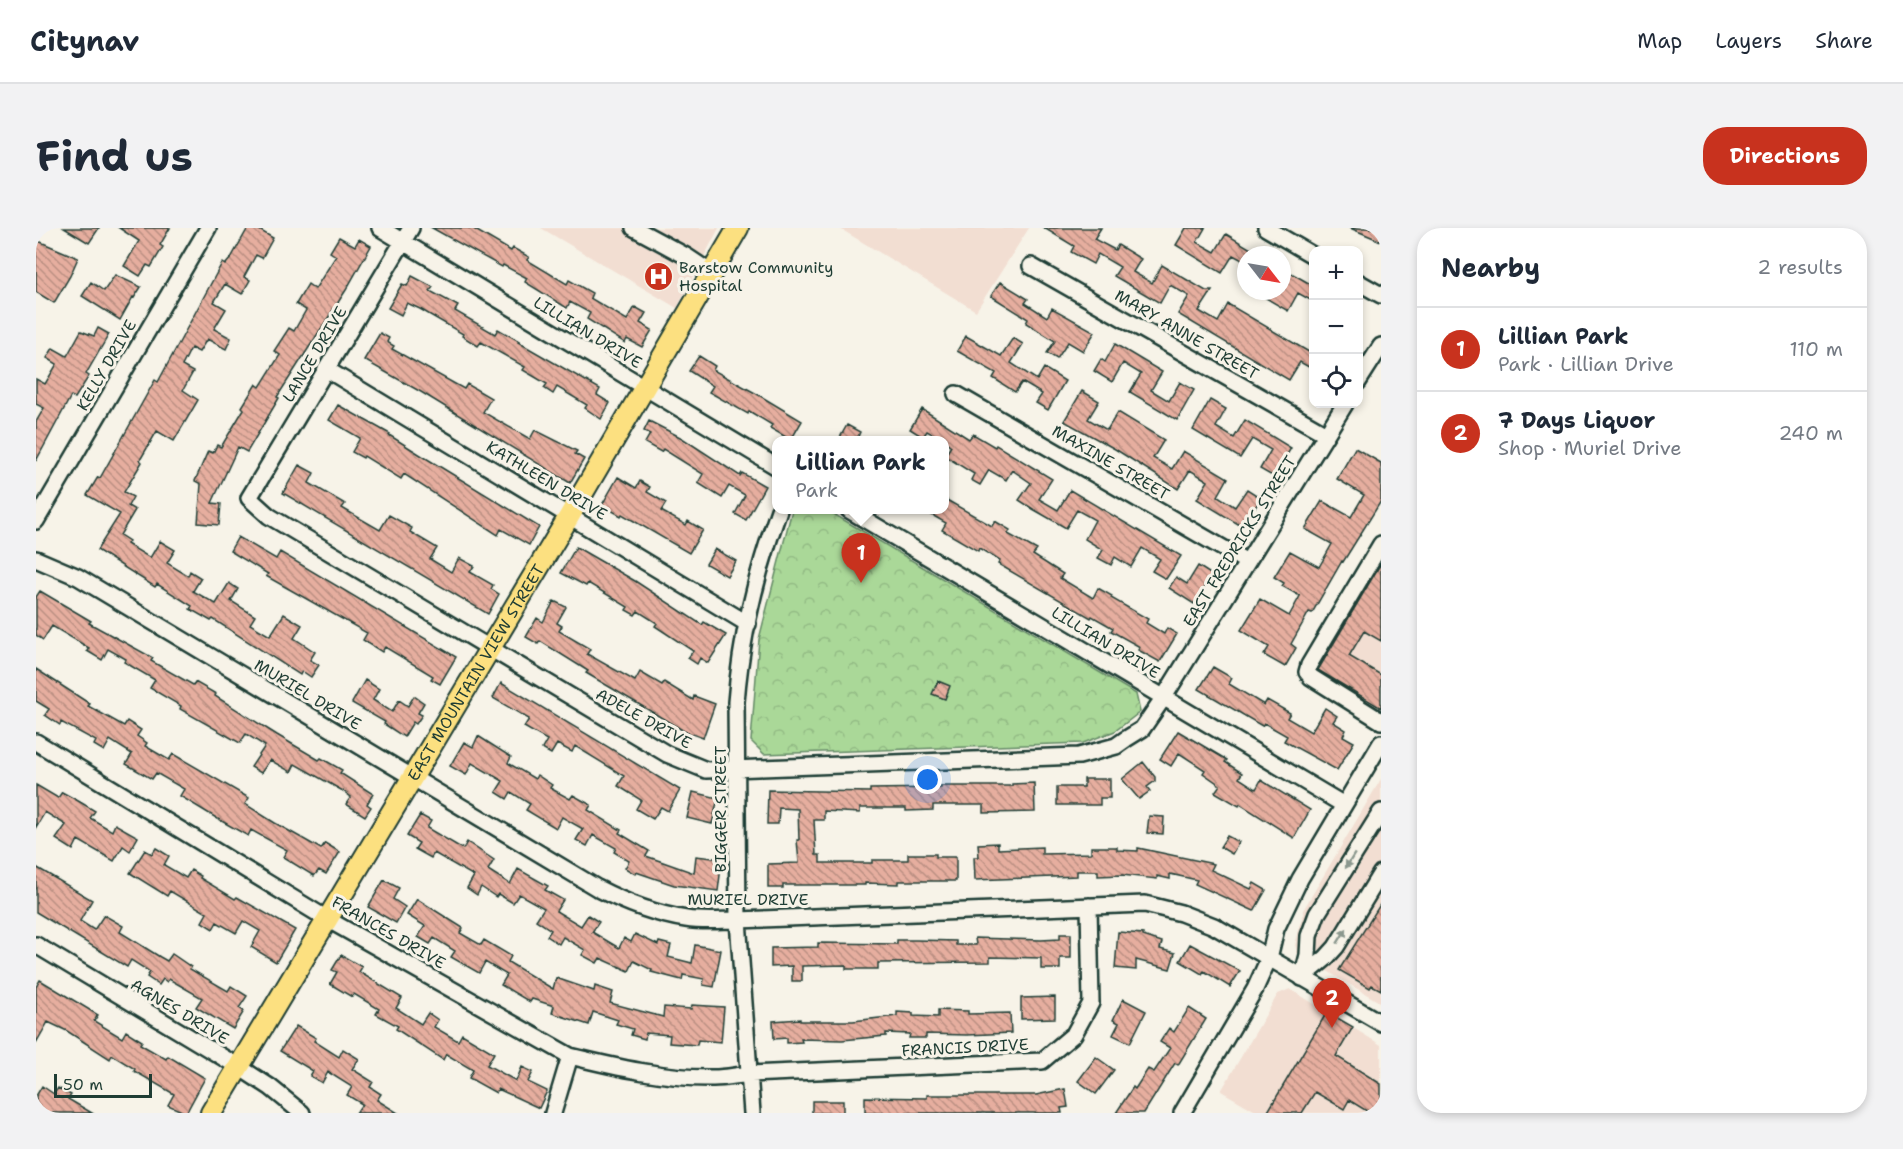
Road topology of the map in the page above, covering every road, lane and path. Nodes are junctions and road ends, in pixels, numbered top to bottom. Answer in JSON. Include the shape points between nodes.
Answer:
{"nodes":[{"id":1,"x":208,"y":228,"type":"edge"},
{"id":2,"x":380,"y":228,"type":"edge"},
{"id":3,"x":633,"y":228,"type":"edge"},
{"id":4,"x":738,"y":228,"type":"edge"},
{"id":5,"x":1266,"y":228,"type":"edge"},
{"id":6,"x":407,"y":235,"type":"edge"},
{"id":7,"x":1309,"y":253,"type":"edge"},
{"id":8,"x":1031,"y":266,"type":"dead end"},
{"id":9,"x":713,"y":274,"type":"junction"},
{"id":10,"x":1363,"y":284,"type":"edge"},
{"id":11,"x":1381,"y":295,"type":"edge"},
{"id":12,"x":1381,"y":346,"type":"edge"},
{"id":13,"x":326,"y":369,"type":"junction"},
{"id":14,"x":1363,"y":375,"type":"edge"},
{"id":15,"x":646,"y":387,"type":"junction"},
{"id":16,"x":956,"y":394,"type":"dead end"},
{"id":17,"x":1343,"y":408,"type":"edge"},
{"id":18,"x":1326,"y":435,"type":"junction"},
{"id":19,"x":772,"y":463,"type":"edge"},
{"id":20,"x":249,"y":498,"type":"joint"},
{"id":21,"x":777,"y":514,"type":"edge"},
{"id":22,"x":856,"y":514,"type":"edge"},
{"id":23,"x":570,"y":515,"type":"junction"},
{"id":24,"x":36,"y":521,"type":"edge"},
{"id":25,"x":1381,"y":544,"type":"edge"},
{"id":26,"x":36,"y":559,"type":"edge"},
{"id":27,"x":1247,"y":562,"type":"junction"},
{"id":28,"x":748,"y":624,"type":"junction"},
{"id":29,"x":489,"y":648,"type":"junction"},
{"id":30,"x":1164,"y":697,"type":"junction"},
{"id":31,"x":1381,"y":721,"type":"edge"},
{"id":32,"x":36,"y":742,"type":"edge"},
{"id":33,"x":1381,"y":743,"type":"edge"},
{"id":34,"x":738,"y":768,"type":"junction"},
{"id":35,"x":411,"y":777,"type":"junction"},
{"id":36,"x":1344,"y":805,"type":"junction"},
{"id":37,"x":1381,"y":812,"type":"edge"},
{"id":38,"x":1381,"y":873,"type":"edge"},
{"id":39,"x":1089,"y":906,"type":"junction"},
{"id":40,"x":327,"y":919,"type":"junction"},
{"id":41,"x":738,"y":920,"type":"junction"},
{"id":42,"x":36,"y":945,"type":"edge"},
{"id":43,"x":1269,"y":958,"type":"junction"},
{"id":44,"x":1302,"y":978,"type":"junction"},
{"id":45,"x":1381,"y":1023,"type":"edge"},
{"id":46,"x":570,"y":1056,"type":"junction"},
{"id":47,"x":238,"y":1068,"type":"junction"},
{"id":48,"x":750,"y":1074,"type":"junction"},
{"id":49,"x":211,"y":1113,"type":"edge"},
{"id":50,"x":302,"y":1113,"type":"edge"},
{"id":51,"x":553,"y":1113,"type":"edge"},
{"id":52,"x":752,"y":1113,"type":"edge"},
{"id":53,"x":1182,"y":1113,"type":"edge"}],
"edges":[{"from":1,"to":24,"type":"street","name":"KELLY DRIVE"},
{"from":2,"to":6,"type":"street","name":"LILLIAN DRIVE"},
{"from":3,"to":9,"type":"street"},
{"from":4,"to":9,"type":"main road","name":"EAST MOUNTAIN VIEW STREET"},
{"from":5,"to":7,"type":"street"},
{"from":6,"to":13,"type":"street","name":"LANCE DRIVE"},
{"from":6,"to":15,"type":"street","name":"LILLIAN DRIVE"},
{"from":8,"to":18,"type":"street","name":"MARY ANNE STREET"},
{"from":9,"to":15,"type":"main road","name":"EAST MOUNTAIN VIEW STREET"},
{"from":10,"to":11,"type":"street"},
{"from":12,"to":14,"type":"street"},
{"from":13,"to":20,"type":"street","name":"LANCE DRIVE"},
{"from":13,"to":23,"type":"street","name":"KATHLEEN DRIVE"},
{"from":15,"to":19,"type":"street","name":"LILLIAN DRIVE"},
{"from":15,"to":23,"type":"main road","name":"EAST MOUNTAIN VIEW STREET"},
{"from":16,"to":27,"type":"street","name":"MAXINE STREET"},
{"from":17,"to":18,"type":"street","name":"EAST FREDRICKS STREET"},
{"from":18,"to":27,"type":"street","name":"EAST FREDRICKS STREET"},
{"from":20,"to":29,"type":"street","name":"ADELE DRIVE","via":[[269,516]]},
{"from":21,"to":28,"type":"street","name":"BIGGER STREET","via":[[765,547]]},
{"from":22,"to":30,"type":"street","name":"LILLIAN DRIVE"},
{"from":23,"to":28,"type":"street","name":"KATHLEEN DRIVE"},
{"from":23,"to":29,"type":"main road","name":"EAST MOUNTAIN VIEW STREET"},
{"from":25,"to":31,"type":"street","via":[[1307,672]]},
{"from":26,"to":35,"type":"street","name":"MURIEL DRIVE","via":[[78,577]]},
{"from":27,"to":30,"type":"street","name":"EAST FREDRICKS STREET"},
{"from":28,"to":34,"type":"street","name":"BIGGER STREET","via":[[738,669]]},
{"from":29,"to":34,"type":"street","name":"ADELE DRIVE","via":[[667,754],[706,770]]},
{"from":29,"to":35,"type":"main road","name":"EAST MOUNTAIN VIEW STREET"},
{"from":30,"to":34,"type":"street","name":"ADELE DRIVE","via":[[1142,729],[1116,746],[1080,756]]},
{"from":30,"to":36,"type":"street","name":"LILLIAN DRIVE"},
{"from":32,"to":40,"type":"street","name":"FRANCES DRIVE"},
{"from":33,"to":36,"type":"street"},
{"from":34,"to":41,"type":"street","name":"BIGGER STREET"},
{"from":35,"to":40,"type":"main road","name":"EAST MOUNTAIN VIEW STREET"},
{"from":35,"to":41,"type":"street","name":"MURIEL DRIVE","via":[[627,903],[688,920]]},
{"from":36,"to":43,"type":"street","via":[[1295,888],[1276,929]]},
{"from":37,"to":44,"type":"street","one_way":true,"via":[[1317,914]]},
{"from":44,"to":38,"type":"street","one_way":true,"via":[[1336,946]]},
{"from":39,"to":41,"type":"street","name":"MURIEL DRIVE"},
{"from":39,"to":43,"type":"street","name":"MURIEL DRIVE","via":[[1144,904],[1181,913],[1214,926]]},
{"from":39,"to":48,"type":"street","name":"FRANCIS DRIVE","via":[[1091,1003],[1074,1034],[1042,1061]]},
{"from":40,"to":46,"type":"street","name":"FRANCES DRIVE"},
{"from":40,"to":47,"type":"main road","name":"EAST MOUNTAIN VIEW STREET"},
{"from":41,"to":48,"type":"street","name":"BIGGER STREET"},
{"from":42,"to":47,"type":"street","name":"AGNES DRIVE"},
{"from":43,"to":44,"type":"street","name":"MURIEL DRIVE"},
{"from":43,"to":53,"type":"street"},
{"from":44,"to":45,"type":"street","name":"MURIEL DRIVE"},
{"from":46,"to":48,"type":"street","name":"FRANCES DRIVE","via":[[682,1076]]},
{"from":46,"to":51,"type":"street"},
{"from":47,"to":49,"type":"main road","name":"EAST MOUNTAIN VIEW STREET"},
{"from":47,"to":50,"type":"street","name":"AGNES DRIVE"},
{"from":48,"to":52,"type":"street","name":"BIGGER STREET"}]}
